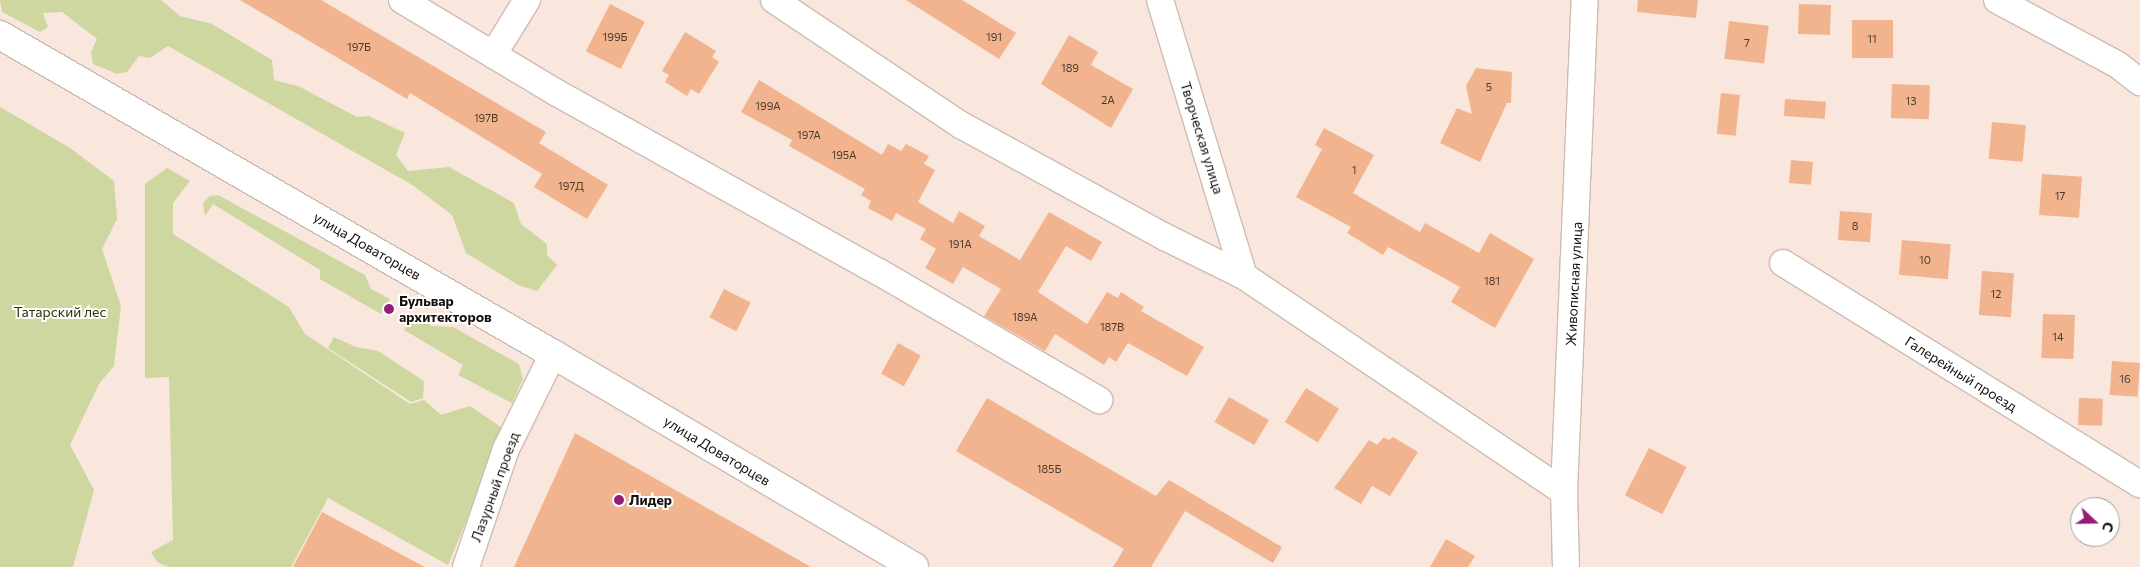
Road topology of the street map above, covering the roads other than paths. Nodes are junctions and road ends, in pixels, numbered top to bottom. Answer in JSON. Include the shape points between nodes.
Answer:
{"nodes":[{"id":1,"x":402,"y":0,"type":"edge"},
{"id":2,"x":527,"y":0,"type":"edge"},
{"id":3,"x":774,"y":0,"type":"edge"},
{"id":4,"x":1160,"y":0,"type":"edge"},
{"id":5,"x":1585,"y":0,"type":"edge"},
{"id":6,"x":1998,"y":0,"type":"edge"},
{"id":7,"x":0,"y":34,"type":"edge"},
{"id":8,"x":494,"y":55,"type":"junction"},
{"id":9,"x":2140,"y":82,"type":"edge"},
{"id":10,"x":1783,"y":263,"type":"dead end"},
{"id":11,"x":1244,"y":276,"type":"junction"},
{"id":12,"x":554,"y":354,"type":"junction"},
{"id":13,"x":1099,"y":400,"type":"dead end"},
{"id":14,"x":2140,"y":484,"type":"edge"},
{"id":15,"x":1564,"y":492,"type":"junction"},
{"id":16,"x":466,"y":567,"type":"edge"},
{"id":17,"x":914,"y":567,"type":"edge"},
{"id":18,"x":1566,"y":567,"type":"edge"}],
"edges":[{"from":1,"to":8,"type":"street"},
{"from":2,"to":8,"type":"street"},
{"from":3,"to":11,"type":"street","via":[[961,125],[1165,237]]},
{"from":4,"to":11,"type":"street","name":"Творческая улица"},
{"from":5,"to":15,"type":"street","name":"Живописная улица"},
{"from":6,"to":9,"type":"street","via":[[2118,65]]},
{"from":7,"to":12,"type":"main road","name":"улица Доваторцев"},
{"from":8,"to":13,"type":"street"},
{"from":10,"to":14,"type":"street","name":"Галерейный проезд"},
{"from":11,"to":15,"type":"street"},
{"from":12,"to":16,"type":"street","name":"Лазурный проезд","via":[[506,449]]},
{"from":12,"to":17,"type":"main road","name":"улица Доваторцев"},
{"from":15,"to":18,"type":"street","name":"Живописная улица"}]}
